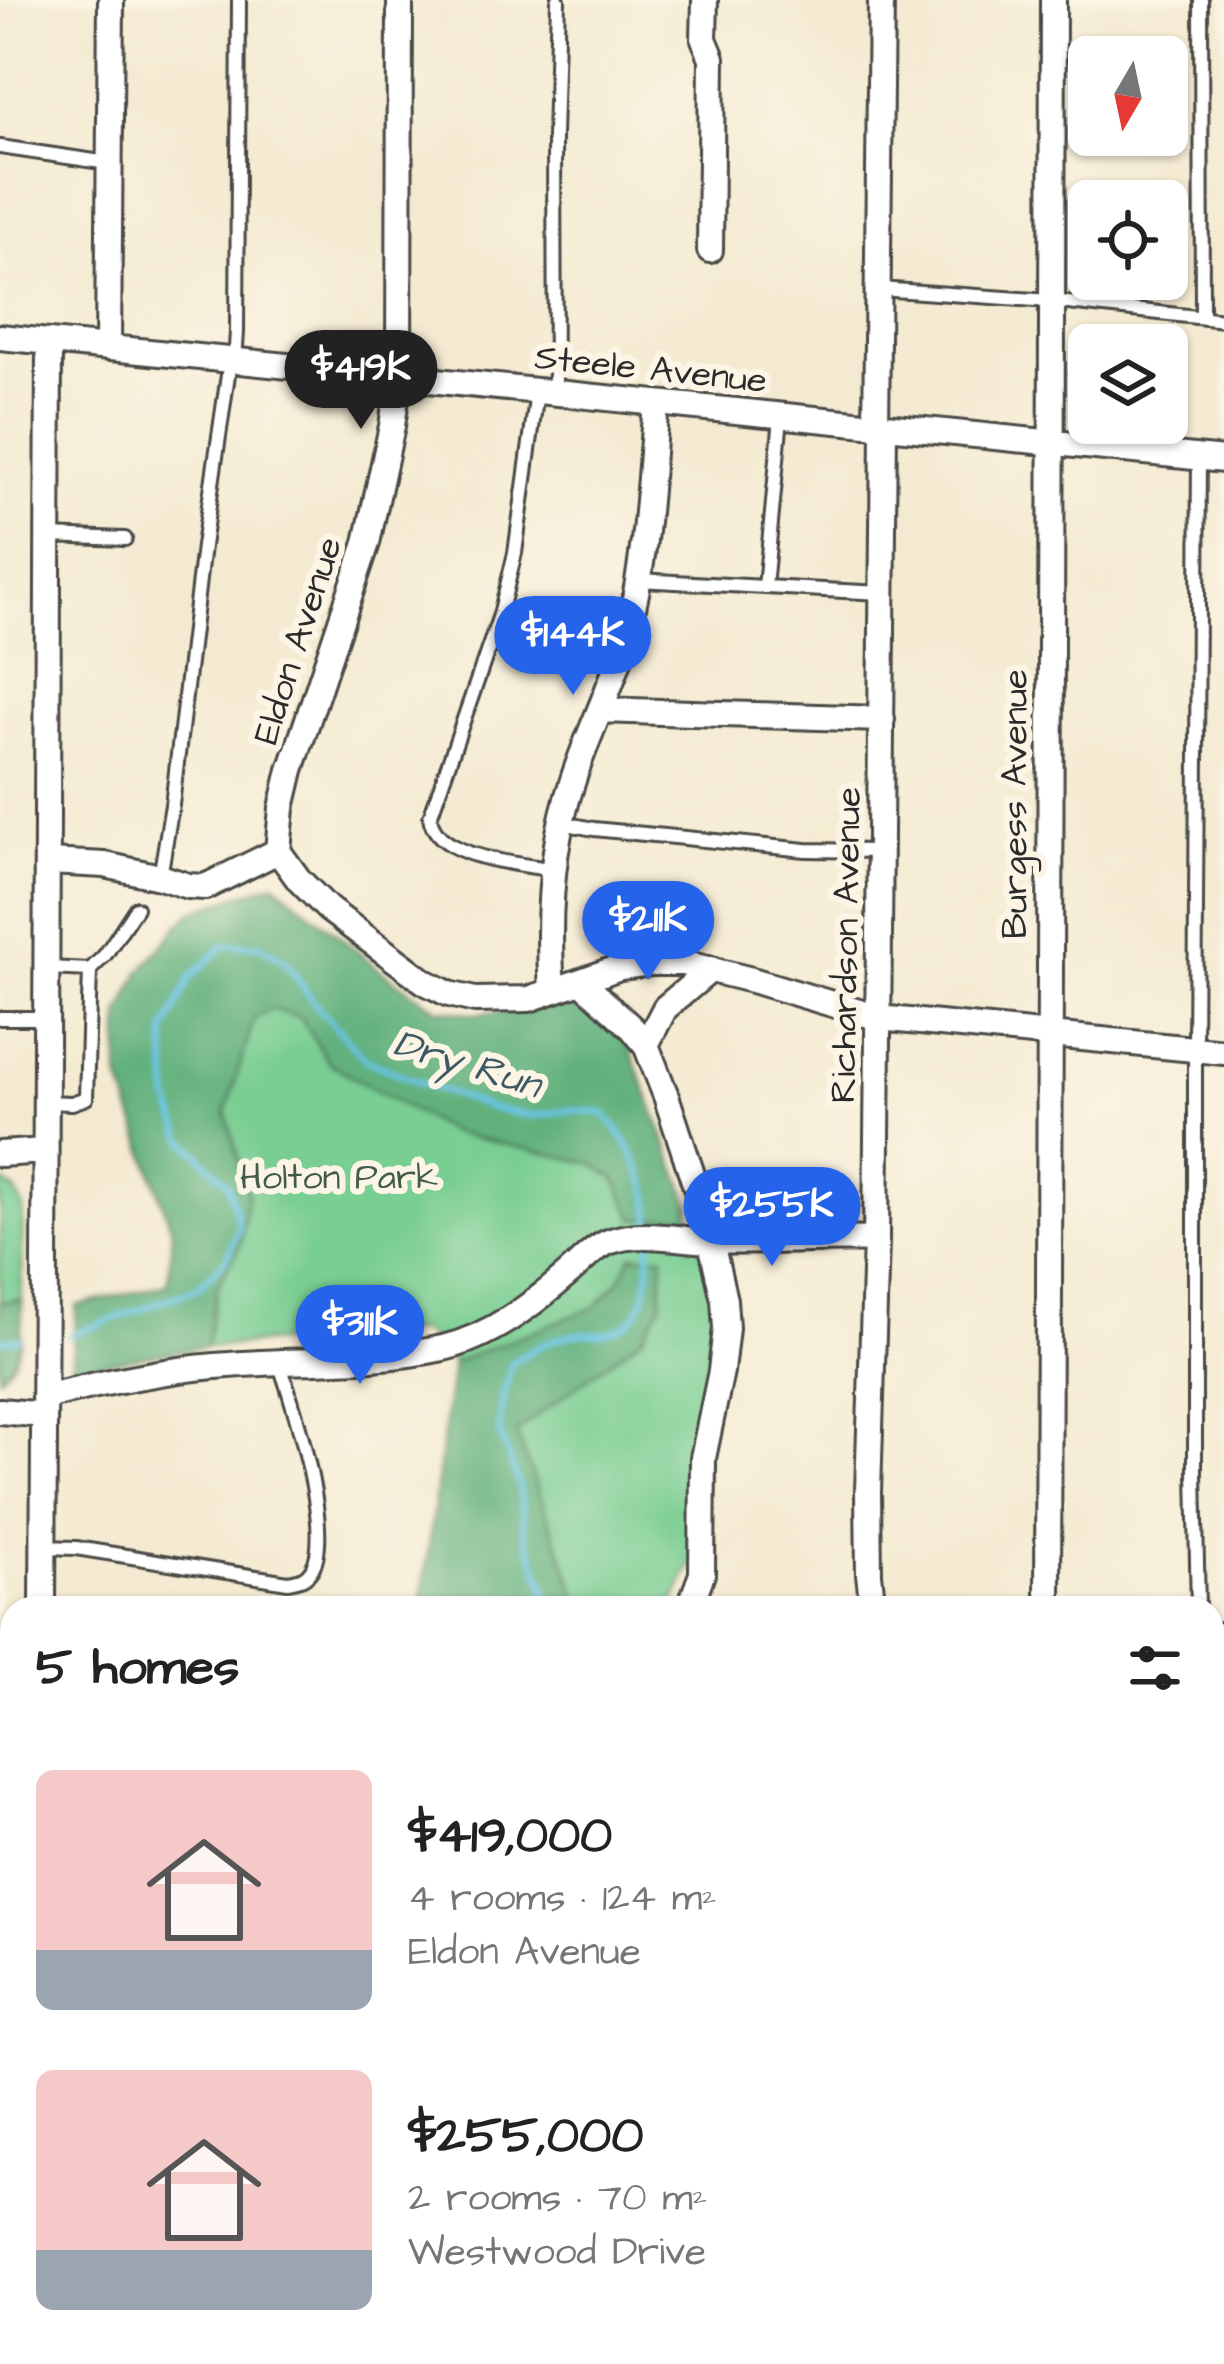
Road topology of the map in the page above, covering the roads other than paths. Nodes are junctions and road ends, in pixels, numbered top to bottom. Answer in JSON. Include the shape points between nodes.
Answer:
{"nodes":[{"id":1,"x":111,"y":0,"type":"edge"},
{"id":2,"x":239,"y":0,"type":"edge"},
{"id":3,"x":400,"y":0,"type":"edge"},
{"id":4,"x":558,"y":0,"type":"edge"},
{"id":5,"x":705,"y":0,"type":"edge"},
{"id":6,"x":881,"y":0,"type":"edge"},
{"id":7,"x":1053,"y":0,"type":"edge"},
{"id":8,"x":1201,"y":0,"type":"edge"},
{"id":9,"x":0,"y":147,"type":"edge"},
{"id":10,"x":110,"y":163,"type":"junction"},
{"id":11,"x":710,"y":250,"type":"dead end"},
{"id":12,"x":878,"y":290,"type":"junction"},
{"id":13,"x":1051,"y":301,"type":"junction"},
{"id":14,"x":1202,"y":317,"type":"junction"},
{"id":15,"x":1224,"y":320,"type":"edge"},
{"id":16,"x":0,"y":337,"type":"edge"},
{"id":17,"x":49,"y":342,"type":"junction"},
{"id":18,"x":108,"y":348,"type":"junction"},
{"id":19,"x":230,"y":361,"type":"junction"},
{"id":20,"x":399,"y":378,"type":"junction"},
{"id":21,"x":546,"y":393,"type":"junction"},
{"id":22,"x":656,"y":404,"type":"junction"},
{"id":23,"x":781,"y":417,"type":"junction"},
{"id":24,"x":880,"y":426,"type":"junction"},
{"id":25,"x":1050,"y":443,"type":"junction"},
{"id":26,"x":1211,"y":459,"type":"edge"},
{"id":27,"x":49,"y":536,"type":"junction"},
{"id":28,"x":125,"y":539,"type":"dead end"},
{"id":29,"x":639,"y":580,"type":"junction"},
{"id":30,"x":765,"y":587,"type":"junction"},
{"id":31,"x":883,"y":593,"type":"junction"},
{"id":32,"x":600,"y":710,"type":"junction"},
{"id":33,"x":882,"y":719,"type":"junction"},
{"id":34,"x":561,"y":823,"type":"junction"},
{"id":35,"x":278,"y":850,"type":"junction"},
{"id":36,"x":881,"y":851,"type":"junction"},
{"id":37,"x":49,"y":862,"type":"junction"},
{"id":38,"x":553,"y":870,"type":"junction"},
{"id":39,"x":160,"y":877,"type":"junction"},
{"id":40,"x":136,"y":908,"type":"dead end"},
{"id":41,"x":46,"y":968,"type":"junction"},
{"id":42,"x":712,"y":969,"type":"junction"},
{"id":43,"x":90,"y":970,"type":"junction"},
{"id":44,"x":581,"y":980,"type":"junction"},
{"id":45,"x":552,"y":990,"type":"junction"},
{"id":46,"x":0,"y":1018,"type":"edge"},
{"id":47,"x":46,"y":1018,"type":"junction"},
{"id":48,"x":879,"y":1018,"type":"junction"},
{"id":49,"x":1049,"y":1035,"type":"junction"},
{"id":50,"x":646,"y":1046,"type":"junction"},
{"id":51,"x":1195,"y":1049,"type":"junction"},
{"id":52,"x":1224,"y":1052,"type":"edge"},
{"id":53,"x":45,"y":1102,"type":"junction"},
{"id":54,"x":44,"y":1150,"type":"junction"},
{"id":55,"x":0,"y":1154,"type":"edge"},
{"id":56,"x":876,"y":1240,"type":"junction"},
{"id":57,"x":712,"y":1241,"type":"junction"},
{"id":58,"x":279,"y":1362,"type":"junction"},
{"id":59,"x":44,"y":1406,"type":"junction"},
{"id":60,"x":0,"y":1411,"type":"edge"},
{"id":61,"x":43,"y":1547,"type":"junction"},
{"id":62,"x":43,"y":1596,"type":"edge"},
{"id":63,"x":694,"y":1596,"type":"edge"},
{"id":64,"x":872,"y":1596,"type":"edge"},
{"id":65,"x":1048,"y":1596,"type":"edge"},
{"id":66,"x":1198,"y":1596,"type":"edge"}],
"edges":[{"from":1,"to":10,"type":"street"},
{"from":2,"to":19,"type":"lane","via":[[237,332]]},
{"from":3,"to":20,"type":"street","name":"Eldon Avenue"},
{"from":4,"to":21,"type":"lane"},
{"from":5,"to":11,"type":"street"},
{"from":6,"to":12,"type":"street","name":"Richardson Avenue"},
{"from":7,"to":13,"type":"street","name":"Burgess Avenue"},
{"from":8,"to":14,"type":"lane"},
{"from":9,"to":10,"type":"lane"},
{"from":10,"to":18,"type":"street"},
{"from":12,"to":13,"type":"lane"},
{"from":12,"to":24,"type":"street","name":"Richardson Avenue"},
{"from":13,"to":14,"type":"lane"},
{"from":13,"to":25,"type":"street","name":"Burgess Avenue"},
{"from":14,"to":15,"type":"lane"},
{"from":16,"to":17,"type":"street","name":"Steele Avenue"},
{"from":17,"to":18,"type":"street","name":"Steele Avenue"},
{"from":17,"to":27,"type":"street"},
{"from":18,"to":19,"type":"street","name":"Steele Avenue"},
{"from":19,"to":20,"type":"street","name":"Steele Avenue"},
{"from":19,"to":39,"type":"lane"},
{"from":20,"to":21,"type":"street","name":"Steele Avenue"},
{"from":20,"to":35,"type":"street","name":"Eldon Avenue","via":[[368,543],[291,770]]},
{"from":21,"to":22,"type":"street","name":"Steele Avenue"},
{"from":21,"to":38,"type":"lane","via":[[500,615],[430,818],[450,847]]},
{"from":22,"to":23,"type":"street","name":"Steele Avenue"},
{"from":22,"to":29,"type":"street"},
{"from":23,"to":24,"type":"street","name":"Steele Avenue"},
{"from":23,"to":30,"type":"lane"},
{"from":24,"to":25,"type":"street","name":"Steele Avenue"},
{"from":24,"to":31,"type":"street","name":"Richardson Avenue"},
{"from":25,"to":26,"type":"street","name":"Steele Avenue"},
{"from":25,"to":49,"type":"street","name":"Burgess Avenue"},
{"from":26,"to":51,"type":"lane"},
{"from":27,"to":28,"type":"lane"},
{"from":27,"to":37,"type":"street"},
{"from":29,"to":30,"type":"lane"},
{"from":29,"to":32,"type":"street"},
{"from":30,"to":31,"type":"lane"},
{"from":31,"to":33,"type":"street","name":"Richardson Avenue"},
{"from":32,"to":33,"type":"street"},
{"from":32,"to":34,"type":"street"},
{"from":33,"to":36,"type":"street","name":"Richardson Avenue"},
{"from":34,"to":36,"type":"lane"},
{"from":34,"to":38,"type":"street"},
{"from":35,"to":39,"type":"street","via":[[206,887]]},
{"from":35,"to":45,"type":"street","via":[[328,909],[425,982],[475,1000]]},
{"from":36,"to":48,"type":"street","name":"Richardson Avenue"},
{"from":37,"to":39,"type":"street"},
{"from":37,"to":41,"type":"street"},
{"from":38,"to":45,"type":"street"},
{"from":40,"to":43,"type":"lane"},
{"from":41,"to":43,"type":"lane"},
{"from":41,"to":47,"type":"street"},
{"from":42,"to":44,"type":"street","via":[[651,963]]},
{"from":42,"to":48,"type":"street"},
{"from":42,"to":50,"type":"street","via":[[665,1008]]},
{"from":43,"to":53,"type":"lane","via":[[86,1098]]},
{"from":44,"to":45,"type":"street"},
{"from":44,"to":50,"type":"street"},
{"from":46,"to":47,"type":"lane"},
{"from":47,"to":53,"type":"street"},
{"from":48,"to":49,"type":"street"},
{"from":48,"to":56,"type":"street","name":"Richardson Avenue"},
{"from":49,"to":51,"type":"street"},
{"from":49,"to":65,"type":"street","name":"Burgess Avenue"},
{"from":50,"to":57,"type":"street"},
{"from":51,"to":52,"type":"street"},
{"from":51,"to":66,"type":"lane"},
{"from":53,"to":54,"type":"street"},
{"from":54,"to":55,"type":"street"},
{"from":54,"to":59,"type":"street"},
{"from":56,"to":57,"type":"street"},
{"from":56,"to":64,"type":"street","name":"Richardson Avenue"},
{"from":57,"to":58,"type":"street","via":[[612,1240],[492,1330],[455,1345]]},
{"from":57,"to":63,"type":"street","via":[[726,1328],[703,1457],[702,1574]]},
{"from":58,"to":59,"type":"street","via":[[117,1379]]},
{"from":58,"to":61,"type":"lane","via":[[314,1498],[318,1549],[304,1579]]},
{"from":59,"to":60,"type":"street"},
{"from":59,"to":61,"type":"street"},
{"from":61,"to":62,"type":"street"}]}
